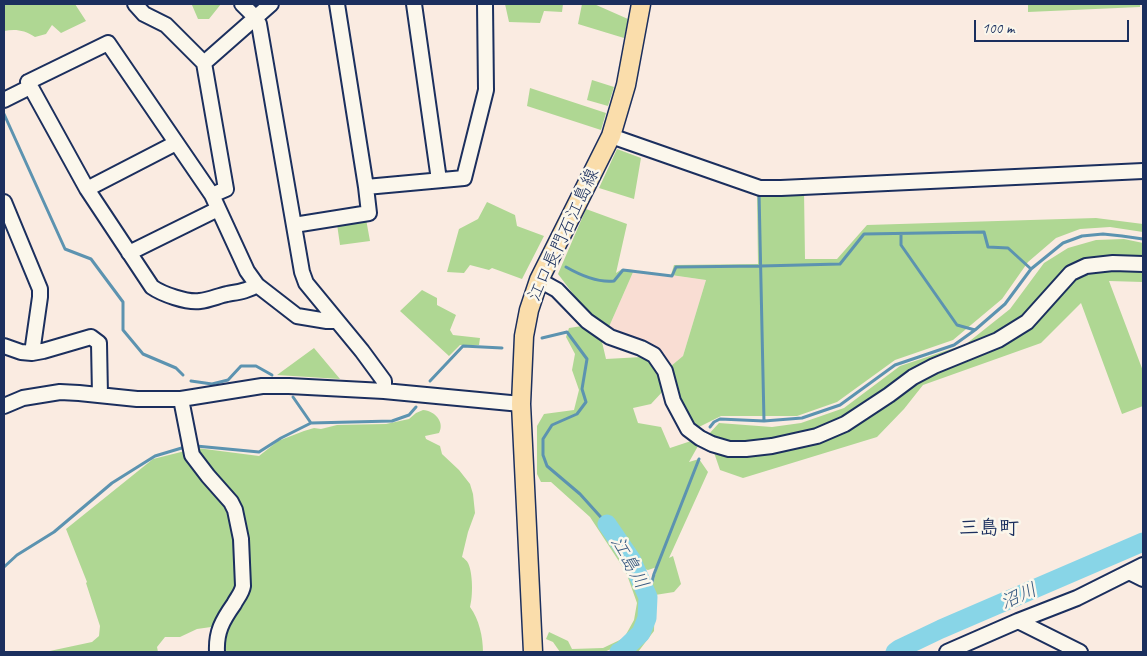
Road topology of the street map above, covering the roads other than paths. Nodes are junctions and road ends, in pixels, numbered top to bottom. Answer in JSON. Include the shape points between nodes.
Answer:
{"nodes":[{"id":1,"x":135,"y":4,"type":"edge"},
{"id":2,"x":242,"y":4,"type":"edge"},
{"id":3,"x":271,"y":4,"type":"edge"},
{"id":4,"x":337,"y":4,"type":"edge"},
{"id":5,"x":414,"y":4,"type":"edge"},
{"id":6,"x":485,"y":4,"type":"edge"},
{"id":7,"x":641,"y":4,"type":"edge"},
{"id":8,"x":255,"y":17,"type":"junction"},
{"id":9,"x":204,"y":63,"type":"junction"},
{"id":10,"x":30,"y":87,"type":"junction"},
{"id":11,"x":4,"y":100,"type":"edge"},
{"id":12,"x":611,"y":136,"type":"junction"},
{"id":13,"x":176,"y":143,"type":"junction"},
{"id":14,"x":1143,"y":171,"type":"edge"},
{"id":15,"x":439,"y":180,"type":"junction"},
{"id":16,"x":366,"y":187,"type":"junction"},
{"id":17,"x":87,"y":188,"type":"junction"},
{"id":18,"x":212,"y":195,"type":"junction"},
{"id":19,"x":4,"y":202,"type":"edge"},
{"id":20,"x":218,"y":210,"type":"junction"},
{"id":21,"x":294,"y":225,"type":"junction"},
{"id":22,"x":129,"y":254,"type":"junction"},
{"id":23,"x":1143,"y":264,"type":"edge"},
{"id":24,"x":539,"y":280,"type":"junction"},
{"id":25,"x":257,"y":285,"type":"junction"},
{"id":26,"x":336,"y":321,"type":"junction"},
{"id":27,"x":4,"y":346,"type":"edge"},
{"id":28,"x":32,"y":352,"type":"junction"},
{"id":29,"x":384,"y":391,"type":"junction"},
{"id":30,"x":100,"y":395,"type":"junction"},
{"id":31,"x":182,"y":399,"type":"junction"},
{"id":32,"x":521,"y":404,"type":"junction"},
{"id":33,"x":4,"y":406,"type":"edge"},
{"id":34,"x":1143,"y":565,"type":"edge"},
{"id":35,"x":1129,"y":572,"type":"junction"},
{"id":36,"x":1143,"y":579,"type":"edge"},
{"id":37,"x":1018,"y":621,"type":"junction"},
{"id":38,"x":217,"y":652,"type":"edge"},
{"id":39,"x":533,"y":652,"type":"edge"},
{"id":40,"x":946,"y":652,"type":"edge"},
{"id":41,"x":1080,"y":652,"type":"edge"}],
"edges":[{"from":1,"to":9,"type":"street","via":[[144,14],[166,25]]},
{"from":2,"to":8,"type":"street"},
{"from":3,"to":8,"type":"street"},
{"from":4,"to":16,"type":"street"},
{"from":5,"to":15,"type":"street"},
{"from":6,"to":15,"type":"street","via":[[486,90],[464,178]]},
{"from":7,"to":12,"type":"main road","name":"江口長門石江島線","via":[[626,85]]},
{"from":8,"to":9,"type":"street"},
{"from":8,"to":21,"type":"street","via":[[259,24]]},
{"from":9,"to":18,"type":"street","via":[[226,189]]},
{"from":10,"to":11,"type":"street"},
{"from":10,"to":13,"type":"street","via":[[28,82],[108,43]]},
{"from":10,"to":17,"type":"street"},
{"from":12,"to":14,"type":"street","via":[[760,188]]},
{"from":12,"to":24,"type":"main road","name":"江口長門石江島線"},
{"from":13,"to":17,"type":"street"},
{"from":13,"to":18,"type":"street"},
{"from":15,"to":16,"type":"street"},
{"from":16,"to":21,"type":"street","via":[[369,213]]},
{"from":17,"to":22,"type":"street"},
{"from":18,"to":20,"type":"street"},
{"from":19,"to":28,"type":"street","via":[[40,289]]},
{"from":20,"to":22,"type":"street"},
{"from":20,"to":25,"type":"street","via":[[247,272]]},
{"from":21,"to":26,"type":"street","via":[[306,283]]},
{"from":22,"to":25,"type":"street","via":[[158,292],[190,301],[201,302]]},
{"from":23,"to":24,"type":"street","via":[[1086,266],[1072,273],[1027,322],[998,340],[913,377],[845,424],[817,436],[746,449],[712,444],[688,429],[673,401],[665,371],[654,355],[610,337],[587,321],[557,290]]},
{"from":24,"to":32,"type":"main road","name":"江口長門石江島線","via":[[524,336]]},
{"from":25,"to":26,"type":"street","via":[[297,316]]},
{"from":26,"to":29,"type":"street","via":[[384,381]]},
{"from":27,"to":28,"type":"street"},
{"from":28,"to":30,"type":"street","via":[[91,337],[99,343]]},
{"from":29,"to":31,"type":"street","via":[[262,386]]},
{"from":29,"to":32,"type":"street"},
{"from":30,"to":31,"type":"street"},
{"from":30,"to":33,"type":"street","via":[[42,394]]},
{"from":31,"to":38,"type":"street","via":[[192,455],[231,502],[241,539],[242,591],[219,630]]},
{"from":32,"to":39,"type":"main road","name":"江口長門石江島線"},
{"from":34,"to":35,"type":"street"},
{"from":35,"to":36,"type":"street"},
{"from":35,"to":37,"type":"street","via":[[1077,598]]},
{"from":37,"to":40,"type":"street"},
{"from":37,"to":41,"type":"street"}]}
